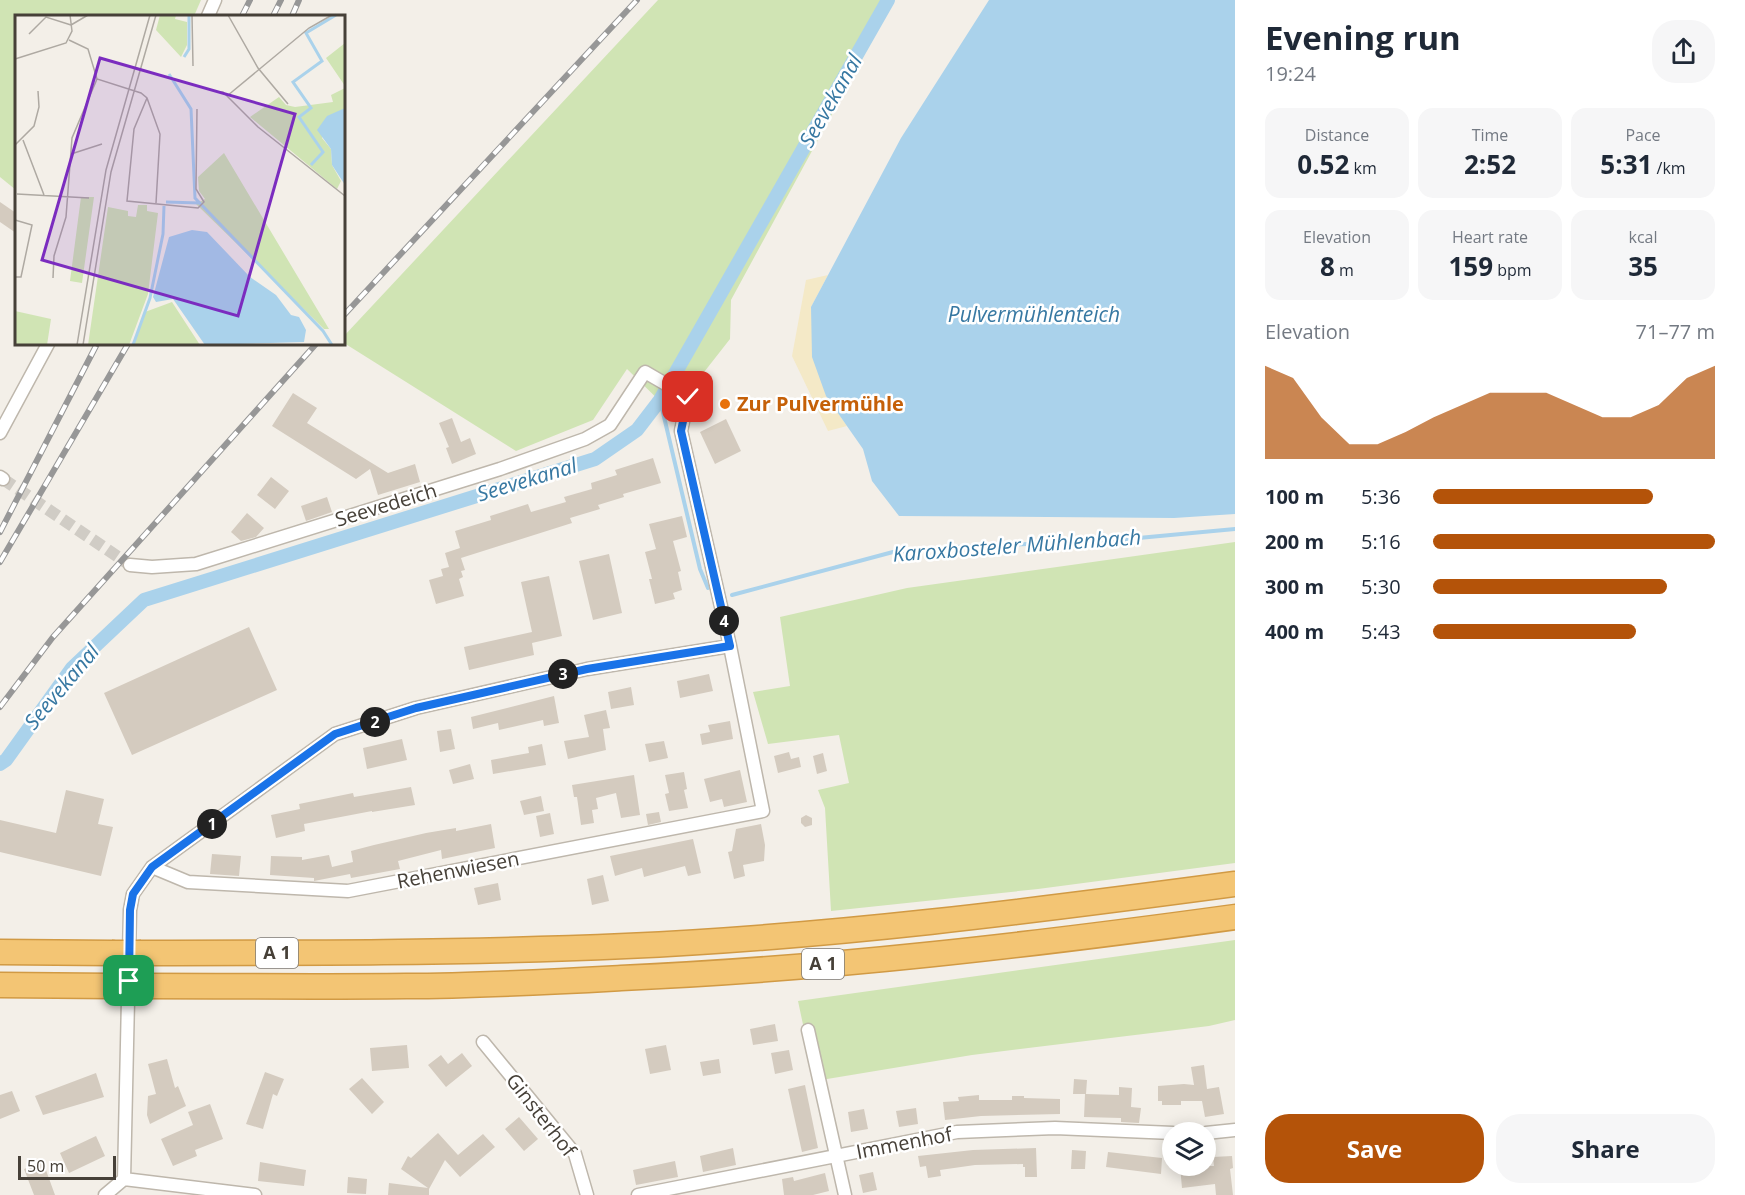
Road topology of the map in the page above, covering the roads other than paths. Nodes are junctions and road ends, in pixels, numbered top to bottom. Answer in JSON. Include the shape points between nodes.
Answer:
{"nodes":[{"id":1,"x":214,"y":0,"type":"edge"},
{"id":2,"x":208,"y":15,"type":"edge"},
{"id":3,"x":47,"y":345,"type":"edge"},
{"id":4,"x":4,"y":412,"type":"edge"},
{"id":5,"x":0,"y":434,"type":"edge"},
{"id":6,"x":130,"y":565,"type":"tunnel mouth"},
{"id":7,"x":730,"y":646,"type":"junction"},
{"id":8,"x":152,"y":867,"type":"junction"},
{"id":9,"x":1235,"y":884,"type":"edge"},
{"id":10,"x":1235,"y":917,"type":"edge"},
{"id":11,"x":0,"y":952,"type":"edge"},
{"id":12,"x":0,"y":985,"type":"edge"},
{"id":13,"x":808,"y":1030,"type":"dead end"},
{"id":14,"x":483,"y":1042,"type":"dead end"},
{"id":15,"x":1235,"y":1130,"type":"edge"},
{"id":16,"x":1216,"y":1132,"type":"edge"},
{"id":17,"x":1162,"y":1133,"type":"edge"},
{"id":18,"x":836,"y":1156,"type":"junction"},
{"id":19,"x":124,"y":1179,"type":"junction"},
{"id":20,"x":105,"y":1195,"type":"edge"},
{"id":21,"x":255,"y":1195,"type":"edge"},
{"id":22,"x":587,"y":1195,"type":"edge"},
{"id":23,"x":638,"y":1195,"type":"edge"},
{"id":24,"x":845,"y":1195,"type":"edge"}],
"edges":[{"from":1,"to":2,"type":"street"},
{"from":3,"to":4,"type":"street"},
{"from":4,"to":5,"type":"street"},
{"from":6,"to":7,"type":"street","name":"Seevedeich","via":[[196,564],[585,439],[609,425],[645,372],[688,397],[681,431]]},
{"from":7,"to":8,"type":"street","via":[[587,669],[416,708],[335,734]]},
{"from":7,"to":8,"type":"street","name":"Rehenwiesen","via":[[763,811],[348,891],[188,882]]},
{"from":8,"to":19,"type":"street","via":[[133,894],[130,910]]},
{"from":9,"to":11,"type":"highway","number":"A 1","bridge":true,"via":[[938,921],[628,946],[413,953]]},
{"from":10,"to":12,"type":"highway","number":"A 1","bridge":true,"via":[[934,954],[624,978],[409,986]]},
{"from":13,"to":18,"type":"street"},
{"from":14,"to":22,"type":"street","name":"Ginsterhof","via":[[575,1154]]},
{"from":15,"to":16,"type":"street"},
{"from":17,"to":18,"type":"street","name":"Immenhof","via":[[1055,1128],[957,1132]]},
{"from":18,"to":23,"type":"street","name":"Immenhof"},
{"from":18,"to":24,"type":"street"},
{"from":19,"to":20,"type":"street"},
{"from":19,"to":21,"type":"street"}]}
